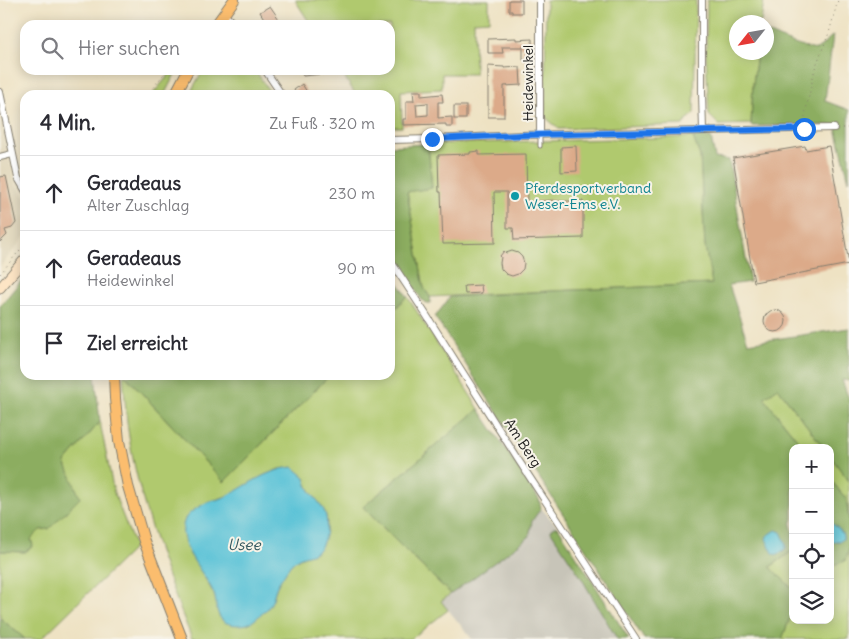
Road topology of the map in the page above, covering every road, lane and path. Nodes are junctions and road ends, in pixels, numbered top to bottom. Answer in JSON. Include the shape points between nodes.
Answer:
{"nodes":[{"id":1,"x":234,"y":0,"type":"edge"},
{"id":2,"x":540,"y":0,"type":"edge"},
{"id":3,"x":702,"y":0,"type":"edge"},
{"id":4,"x":838,"y":0,"type":"edge"},
{"id":5,"x":224,"y":14,"type":"junction"},
{"id":6,"x":220,"y":20,"type":"edge"},
{"id":7,"x":231,"y":20,"type":"edge"},
{"id":8,"x":163,"y":75,"type":"edge"},
{"id":9,"x":185,"y":75,"type":"edge"},
{"id":10,"x":269,"y":75,"type":"edge"},
{"id":11,"x":151,"y":90,"type":"edge"},
{"id":12,"x":177,"y":90,"type":"edge"},
{"id":13,"x":279,"y":90,"type":"edge"},
{"id":14,"x":0,"y":92,"type":"edge"},
{"id":15,"x":834,"y":128,"type":"joint"},
{"id":16,"x":849,"y":128,"type":"edge"},
{"id":17,"x":804,"y":129,"type":"junction"},
{"id":18,"x":703,"y":131,"type":"junction"},
{"id":19,"x":540,"y":135,"type":"junction"},
{"id":20,"x":395,"y":140,"type":"edge"},
{"id":21,"x":540,"y":146,"type":"dead end"},
{"id":22,"x":12,"y":154,"type":"junction"},
{"id":23,"x":0,"y":157,"type":"edge"},
{"id":24,"x":20,"y":181,"type":"edge"},
{"id":25,"x":20,"y":250,"type":"edge"},
{"id":26,"x":20,"y":264,"type":"edge"},
{"id":27,"x":395,"y":267,"type":"edge"},
{"id":28,"x":0,"y":274,"type":"edge"},
{"id":29,"x":0,"y":288,"type":"edge"},
{"id":30,"x":114,"y":380,"type":"edge"},
{"id":31,"x":182,"y":639,"type":"edge"},
{"id":32,"x":636,"y":639,"type":"edge"}],
"edges":[{"from":1,"to":5,"type":"main road"},
{"from":2,"to":19,"type":"street","name":"Heidewinkel"},
{"from":3,"to":18,"type":"street"},
{"from":4,"to":17,"type":"path","via":[[815,68]]},
{"from":5,"to":6,"type":"main road"},
{"from":5,"to":7,"type":"street"},
{"from":8,"to":11,"type":"path"},
{"from":9,"to":12,"type":"main road"},
{"from":10,"to":13,"type":"street"},
{"from":14,"to":22,"type":"street"},
{"from":15,"to":16,"type":"path"},
{"from":15,"to":17,"type":"street"},
{"from":17,"to":18,"type":"street"},
{"from":18,"to":19,"type":"street"},
{"from":19,"to":20,"type":"street","name":"Heidewinkel"},
{"from":19,"to":21,"type":"lane"},
{"from":22,"to":23,"type":"street"},
{"from":22,"to":24,"type":"street"},
{"from":25,"to":28,"type":"path"},
{"from":26,"to":29,"type":"main road"},
{"from":27,"to":32,"type":"street","name":"Am Berg"},
{"from":30,"to":31,"type":"main road","via":[[128,486],[144,541]]}]}
